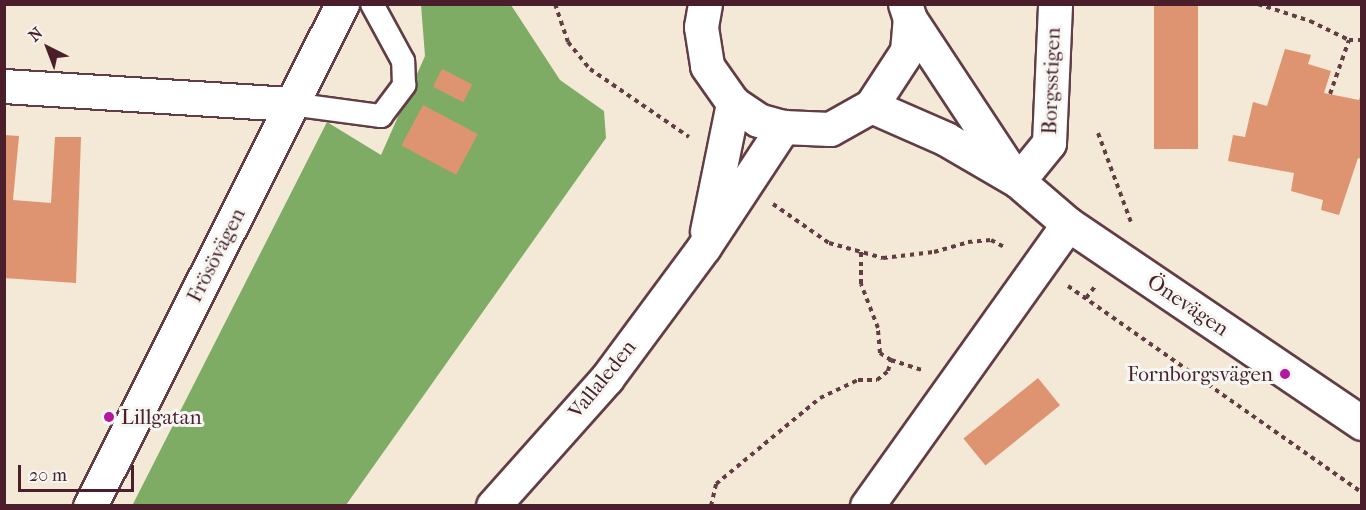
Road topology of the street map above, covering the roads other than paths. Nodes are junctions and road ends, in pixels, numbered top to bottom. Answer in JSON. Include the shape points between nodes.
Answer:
{"nodes":[{"id":1,"x":342,"y":4,"type":"edge"},
{"id":2,"x":372,"y":4,"type":"edge"},
{"id":3,"x":1054,"y":4,"type":"edge"},
{"id":4,"x":704,"y":5,"type":"edge"},
{"id":5,"x":907,"y":12,"type":"edge"},
{"id":6,"x":4,"y":86,"type":"edge"},
{"id":7,"x":733,"y":103,"type":"junction"},
{"id":8,"x":291,"y":104,"type":"junction"},
{"id":9,"x":871,"y":106,"type":"junction"},
{"id":10,"x":783,"y":127,"type":"junction"},
{"id":11,"x":1017,"y":182,"type":"junction"},
{"id":12,"x":1068,"y":224,"type":"junction"},
{"id":13,"x":704,"y":247,"type":"junction"},
{"id":14,"x":1362,"y":423,"type":"edge"},
{"id":15,"x":90,"y":506,"type":"edge"},
{"id":16,"x":493,"y":506,"type":"edge"},
{"id":17,"x":867,"y":506,"type":"edge"}],
"edges":[{"from":1,"to":8,"type":"street","name":"Frösövägen"},
{"from":2,"to":8,"type":"lane","via":[[403,61],[404,85],[381,116]]},
{"from":3,"to":11,"type":"street","name":"Borgsstigen","via":[[1049,143]]},
{"from":4,"to":7,"type":"street","via":[[701,27],[707,66]]},
{"from":5,"to":9,"type":"street","via":[[907,51]]},
{"from":5,"to":11,"type":"street","name":"Önevägen"},
{"from":6,"to":8,"type":"street"},
{"from":7,"to":10,"type":"street","via":[[758,120]]},
{"from":7,"to":13,"type":"street","name":"Vallaleden"},
{"from":8,"to":15,"type":"street","name":"Frösövägen"},
{"from":9,"to":10,"type":"street","via":[[830,129]]},
{"from":9,"to":11,"type":"street","name":"Önevägen","via":[[946,138]]},
{"from":10,"to":13,"type":"street","name":"Vallaleden"},
{"from":11,"to":12,"type":"street","name":"Önevägen"},
{"from":12,"to":14,"type":"street","name":"Önevägen"},
{"from":12,"to":17,"type":"street"},
{"from":13,"to":16,"type":"street","name":"Vallaleden","via":[[607,378]]}]}
